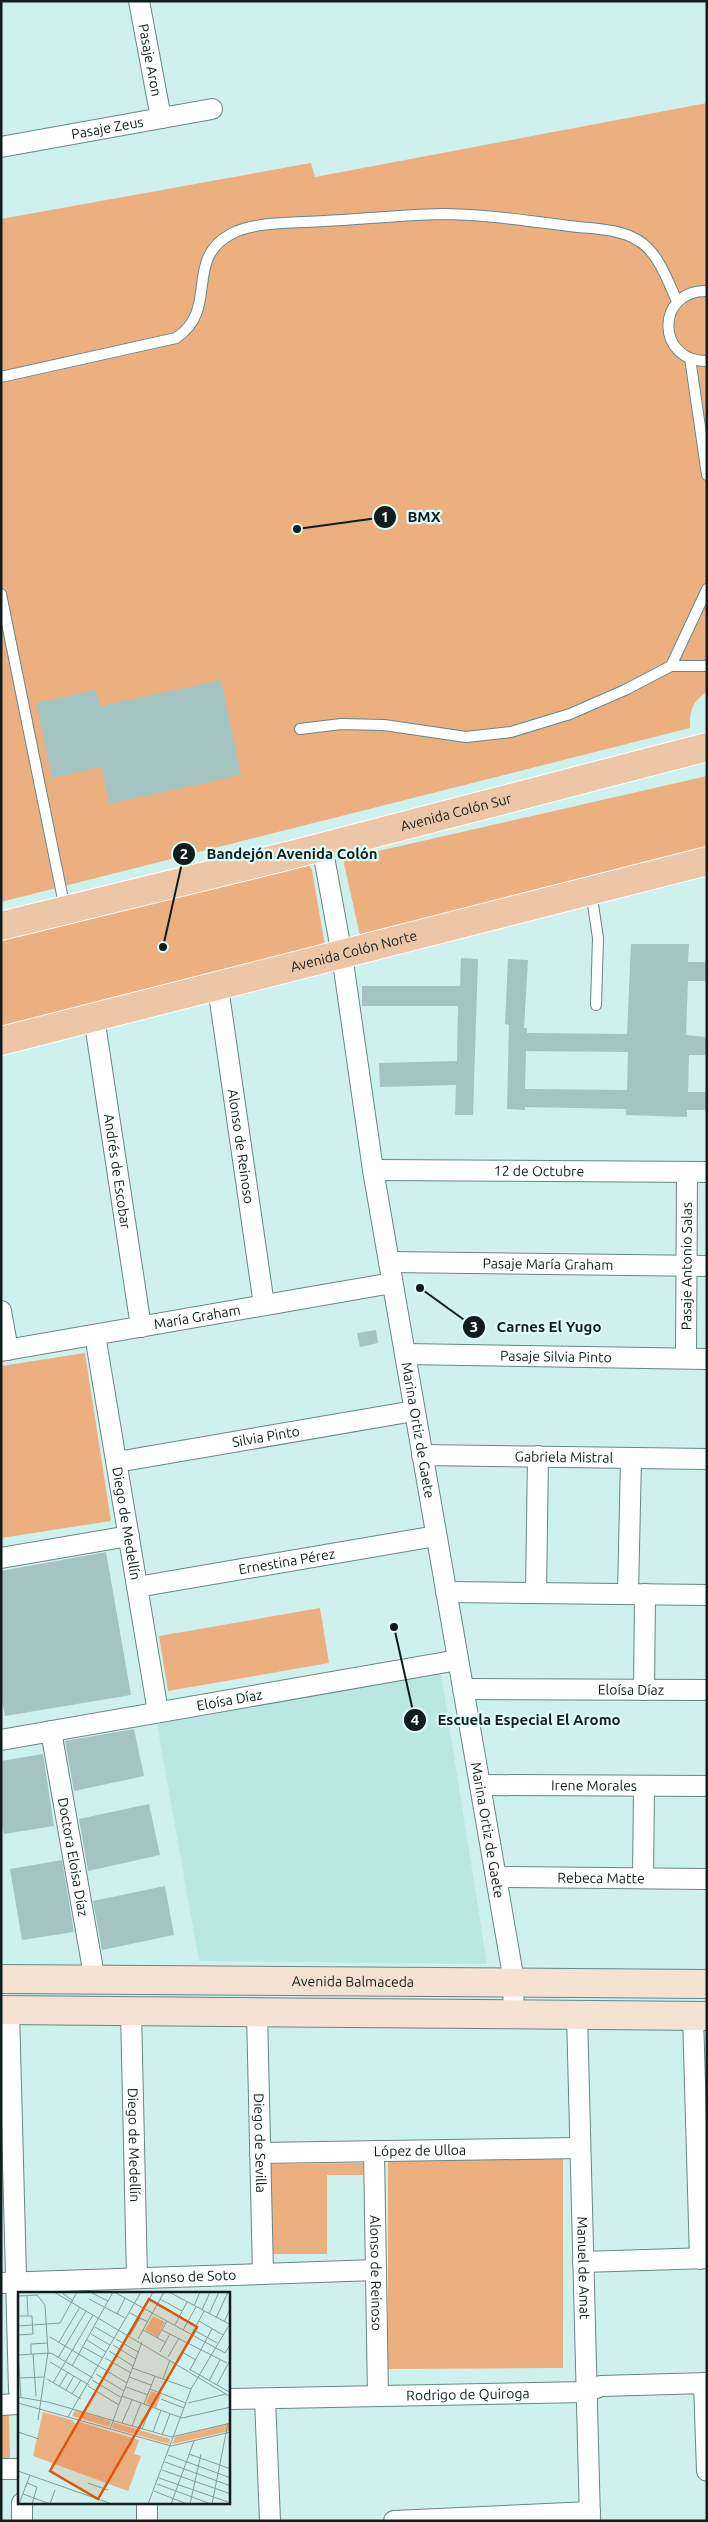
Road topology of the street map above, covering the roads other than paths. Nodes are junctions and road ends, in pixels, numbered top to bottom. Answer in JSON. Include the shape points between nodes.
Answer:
{"nodes":[{"id":1,"x":139,"y":1,"type":"edge"},
{"id":2,"x":212,"y":109,"type":"dead end"},
{"id":3,"x":161,"y":118,"type":"junction"},
{"id":4,"x":2,"y":144,"type":"edge"},
{"id":5,"x":707,"y":291,"type":"edge"},
{"id":6,"x":677,"y":301,"type":"junction"},
{"id":7,"x":690,"y":358,"type":"junction"},
{"id":8,"x":707,"y":361,"type":"edge"},
{"id":9,"x":1,"y":377,"type":"edge"},
{"id":10,"x":707,"y":475,"type":"edge"},
{"id":11,"x":707,"y":589,"type":"edge"},
{"id":12,"x":1,"y":594,"type":"edge"},
{"id":13,"x":671,"y":666,"type":"junction"},
{"id":14,"x":707,"y":666,"type":"edge"},
{"id":15,"x":300,"y":729,"type":"dead end"},
{"id":16,"x":707,"y":747,"type":"edge"},
{"id":17,"x":322,"y":846,"type":"junction"},
{"id":18,"x":707,"y":861,"type":"edge"},
{"id":19,"x":591,"y":890,"type":"junction"},
{"id":20,"x":65,"y":910,"type":"junction"},
{"id":21,"x":1,"y":926,"type":"edge"},
{"id":22,"x":342,"y":955,"type":"junction"},
{"id":23,"x":218,"y":987,"type":"junction"},
{"id":24,"x":596,"y":1005,"type":"dead end"},
{"id":25,"x":94,"y":1017,"type":"junction"},
{"id":26,"x":1,"y":1041,"type":"edge"},
{"id":27,"x":373,"y":1170,"type":"junction"},
{"id":28,"x":687,"y":1172,"type":"junction"},
{"id":29,"x":707,"y":1172,"type":"edge"},
{"id":30,"x":388,"y":1262,"type":"junction"},
{"id":31,"x":687,"y":1266,"type":"junction"},
{"id":32,"x":707,"y":1266,"type":"edge"},
{"id":33,"x":392,"y":1283,"type":"junction"},
{"id":34,"x":264,"y":1305,"type":"junction"},
{"id":35,"x":1,"y":1311,"type":"edge"},
{"id":36,"x":142,"y":1326,"type":"junction"},
{"id":37,"x":95,"y":1335,"type":"junction"},
{"id":38,"x":5,"y":1350,"type":"edge"},
{"id":39,"x":405,"y":1354,"type":"junction"},
{"id":40,"x":686,"y":1358,"type":"junction"},
{"id":41,"x":707,"y":1359,"type":"edge"},
{"id":42,"x":414,"y":1411,"type":"junction"},
{"id":43,"x":422,"y":1454,"type":"junction"},
{"id":44,"x":538,"y":1456,"type":"junction"},
{"id":45,"x":631,"y":1458,"type":"junction"},
{"id":46,"x":707,"y":1459,"type":"edge"},
{"id":47,"x":116,"y":1462,"type":"junction"},
{"id":48,"x":129,"y":1536,"type":"junction"},
{"id":49,"x":436,"y":1536,"type":"junction"},
{"id":50,"x":1,"y":1558,"type":"edge"},
{"id":51,"x":138,"y":1587,"type":"junction"},
{"id":52,"x":446,"y":1592,"type":"junction"},
{"id":53,"x":536,"y":1593,"type":"junction"},
{"id":54,"x":637,"y":1594,"type":"junction"},
{"id":55,"x":707,"y":1595,"type":"edge"},
{"id":56,"x":458,"y":1660,"type":"junction"},
{"id":57,"x":463,"y":1689,"type":"junction"},
{"id":58,"x":644,"y":1690,"type":"junction"},
{"id":59,"x":707,"y":1690,"type":"edge"},
{"id":60,"x":158,"y":1712,"type":"junction"},
{"id":61,"x":51,"y":1731,"type":"junction"},
{"id":62,"x":1,"y":1740,"type":"edge"},
{"id":63,"x":480,"y":1785,"type":"junction"},
{"id":64,"x":644,"y":1786,"type":"junction"},
{"id":65,"x":707,"y":1786,"type":"edge"},
{"id":66,"x":496,"y":1877,"type":"junction"},
{"id":67,"x":643,"y":1878,"type":"junction"},
{"id":68,"x":707,"y":1879,"type":"edge"},
{"id":69,"x":1,"y":1979,"type":"edge"},
{"id":70,"x":95,"y":1981,"type":"junction"},
{"id":71,"x":514,"y":1981,"type":"junction"},
{"id":72,"x":707,"y":1984,"type":"edge"},
{"id":73,"x":5,"y":2010,"type":"edge"},
{"id":74,"x":131,"y":2011,"type":"junction"},
{"id":75,"x":257,"y":2012,"type":"junction"},
{"id":76,"x":514,"y":2014,"type":"junction"},
{"id":77,"x":577,"y":2014,"type":"junction"},
{"id":78,"x":700,"y":2015,"type":"edge"},
{"id":79,"x":7,"y":2146,"type":"edge"},
{"id":80,"x":580,"y":2148,"type":"junction"},
{"id":81,"x":374,"y":2152,"type":"junction"},
{"id":82,"x":260,"y":2153,"type":"junction"},
{"id":83,"x":703,"y":2258,"type":"edge"},
{"id":84,"x":583,"y":2262,"type":"junction"},
{"id":85,"x":376,"y":2270,"type":"junction"},
{"id":86,"x":263,"y":2274,"type":"junction"},
{"id":87,"x":137,"y":2278,"type":"junction"},
{"id":88,"x":9,"y":2282,"type":"edge"},
{"id":89,"x":18,"y":2380,"type":"edge"},
{"id":90,"x":705,"y":2383,"type":"edge"},
{"id":91,"x":586,"y":2392,"type":"junction"},
{"id":92,"x":378,"y":2396,"type":"junction"},
{"id":93,"x":265,"y":2399,"type":"junction"},
{"id":94,"x":230,"y":2400,"type":"edge"},
{"id":95,"x":18,"y":2404,"type":"edge"},
{"id":96,"x":1,"y":2405,"type":"edge"},
{"id":97,"x":1,"y":2469,"type":"edge"},
{"id":98,"x":18,"y":2469,"type":"edge"},
{"id":99,"x":707,"y":2471,"type":"edge"},
{"id":100,"x":22,"y":2504,"type":"edge"},
{"id":101,"x":147,"y":2504,"type":"edge"},
{"id":102,"x":590,"y":2516,"type":"edge"},
{"id":103,"x":22,"y":2521,"type":"edge"},
{"id":104,"x":147,"y":2521,"type":"edge"},
{"id":105,"x":270,"y":2521,"type":"edge"},
{"id":106,"x":394,"y":2521,"type":"edge"}],
"edges":[{"from":1,"to":3,"type":"street","name":"Pasaje Aron"},
{"from":2,"to":3,"type":"street","name":"Pasaje Zeus"},
{"from":3,"to":4,"type":"street","name":"Pasaje Zeus"},
{"from":5,"to":6,"type":"lane","via":[[687,294]]},
{"from":6,"to":7,"type":"lane","via":[[669,316],[668,333],[676,348]]},
{"from":6,"to":9,"type":"lane","via":[[656,258],[640,241],[620,232],[518,218],[442,214],[263,225],[232,233],[208,254],[200,308],[193,322],[176,338]]},
{"from":7,"to":8,"type":"lane"},
{"from":7,"to":10,"type":"lane"},
{"from":11,"to":13,"type":"lane"},
{"from":12,"to":20,"type":"lane"},
{"from":13,"to":14,"type":"lane"},
{"from":13,"to":15,"type":"lane","via":[[570,714],[510,732],[466,737],[384,725],[342,724]]},
{"from":16,"to":17,"type":"main road","name":"Avenida Colón Sur"},
{"from":17,"to":20,"type":"main road","name":"Avenida Colón Sur"},
{"from":17,"to":22,"type":"street","name":"Marina Ortiz de Gaete"},
{"from":18,"to":19,"type":"main road","name":"Avenida Colón Norte"},
{"from":19,"to":22,"type":"main road","name":"Avenida Colón Norte"},
{"from":19,"to":24,"type":"lane","via":[[598,938]]},
{"from":20,"to":21,"type":"main road","name":"Avenida Colón Sur"},
{"from":22,"to":23,"type":"main road","name":"Avenida Colón Norte"},
{"from":22,"to":27,"type":"street","name":"Marina Ortiz de Gaete"},
{"from":23,"to":25,"type":"main road","name":"Avenida Colón Norte"},
{"from":23,"to":34,"type":"street","name":"Alonso de Reinoso"},
{"from":25,"to":26,"type":"main road","name":"Avenida Colón Norte"},
{"from":25,"to":36,"type":"street","name":"Andrés de Escobar"},
{"from":27,"to":28,"type":"street","name":"12 de Octubre"},
{"from":27,"to":30,"type":"street","name":"Marina Ortiz de Gaete"},
{"from":28,"to":29,"type":"street","name":"12 de Octubre"},
{"from":28,"to":31,"type":"street","name":"Pasaje Antonio Salas"},
{"from":30,"to":31,"type":"street","name":"Pasaje María Graham"},
{"from":30,"to":33,"type":"street","name":"Marina Ortiz de Gaete"},
{"from":31,"to":32,"type":"street","name":"Pasaje María Graham"},
{"from":31,"to":40,"type":"street","name":"Pasaje Antonio Salas"},
{"from":33,"to":34,"type":"street","name":"María Graham"},
{"from":33,"to":39,"type":"street","name":"Marina Ortiz de Gaete"},
{"from":34,"to":36,"type":"street","name":"María Graham"},
{"from":35,"to":38,"type":"street"},
{"from":36,"to":37,"type":"street","name":"María Graham"},
{"from":37,"to":38,"type":"street","name":"María Graham"},
{"from":37,"to":47,"type":"street","name":"Diego de Medellín"},
{"from":39,"to":40,"type":"street","name":"Pasaje Silvia Pinto"},
{"from":39,"to":42,"type":"street","name":"Marina Ortiz de Gaete"},
{"from":40,"to":41,"type":"street","name":"Pasaje Silvia Pinto"},
{"from":42,"to":43,"type":"street","name":"Marina Ortiz de Gaete"},
{"from":42,"to":47,"type":"street","name":"Silvia Pinto"},
{"from":43,"to":44,"type":"street","name":"Gabriela Mistral"},
{"from":43,"to":49,"type":"street","name":"Marina Ortiz de Gaete"},
{"from":44,"to":45,"type":"street","name":"Gabriela Mistral"},
{"from":44,"to":53,"type":"street"},
{"from":45,"to":46,"type":"street","name":"Gabriela Mistral"},
{"from":45,"to":54,"type":"street"},
{"from":47,"to":48,"type":"street","name":"Diego de Medellín"},
{"from":48,"to":50,"type":"street"},
{"from":48,"to":51,"type":"street","name":"Diego de Medellín"},
{"from":49,"to":51,"type":"street","name":"Ernestina Pérez"},
{"from":49,"to":52,"type":"street","name":"Marina Ortiz de Gaete"},
{"from":51,"to":60,"type":"street","name":"Diego de Medellín"},
{"from":52,"to":53,"type":"street"},
{"from":52,"to":56,"type":"street","name":"Marina Ortiz de Gaete"},
{"from":53,"to":54,"type":"street"},
{"from":54,"to":55,"type":"street"},
{"from":54,"to":58,"type":"street"},
{"from":56,"to":57,"type":"street","name":"Marina Ortiz de Gaete"},
{"from":56,"to":60,"type":"street","name":"Eloísa Díaz"},
{"from":57,"to":58,"type":"street","name":"Eloísa Díaz"},
{"from":57,"to":63,"type":"street","name":"Marina Ortiz de Gaete"},
{"from":58,"to":59,"type":"street","name":"Eloísa Díaz"},
{"from":60,"to":61,"type":"street","name":"Eloísa Díaz"},
{"from":61,"to":62,"type":"street","name":"Eloísa Díaz"},
{"from":61,"to":70,"type":"street","name":"Doctora Eloisa Díaz"},
{"from":63,"to":64,"type":"street","name":"Irene Morales"},
{"from":63,"to":66,"type":"street","name":"Marina Ortiz de Gaete"},
{"from":64,"to":65,"type":"street","name":"Irene Morales"},
{"from":64,"to":67,"type":"street"},
{"from":66,"to":67,"type":"street","name":"Rebeca Matte"},
{"from":66,"to":71,"type":"street","name":"Marina Ortiz de Gaete"},
{"from":67,"to":68,"type":"street","name":"Rebeca Matte"},
{"from":69,"to":70,"type":"street","name":"Avenida Balmaceda"},
{"from":70,"to":71,"type":"street","name":"Avenida Balmaceda"},
{"from":71,"to":72,"type":"street","name":"Avenida Balmaceda"},
{"from":71,"to":76,"type":"street","name":"Marina Ortiz de Gaete"},
{"from":73,"to":74,"type":"street"},
{"from":73,"to":79,"type":"street"},
{"from":74,"to":75,"type":"street"},
{"from":74,"to":87,"type":"street","name":"Diego de Medellín"},
{"from":75,"to":76,"type":"street"},
{"from":75,"to":82,"type":"street","name":"Diego de Sevilla"},
{"from":76,"to":77,"type":"street"},
{"from":77,"to":78,"type":"street"},
{"from":77,"to":80,"type":"street","name":"Manuel de Amat"},
{"from":78,"to":83,"type":"street"},
{"from":79,"to":88,"type":"street"},
{"from":80,"to":81,"type":"street","name":"López de Ulloa"},
{"from":80,"to":84,"type":"street","name":"Manuel de Amat"},
{"from":81,"to":82,"type":"street","name":"López de Ulloa"},
{"from":81,"to":85,"type":"street","name":"Alonso de Reinoso"},
{"from":82,"to":86,"type":"street","name":"Diego de Sevilla"},
{"from":83,"to":84,"type":"street"},
{"from":84,"to":91,"type":"street","name":"Manuel de Amat"},
{"from":85,"to":86,"type":"street","name":"Alonso de Soto"},
{"from":85,"to":92,"type":"street","name":"Alonso de Reinoso"},
{"from":86,"to":87,"type":"street","name":"Alonso de Soto"},
{"from":87,"to":88,"type":"street","name":"Alonso de Soto"},
{"from":88,"to":89,"type":"street"},
{"from":90,"to":91,"type":"street","name":"Rodrigo de Quiroga","via":[[601,2386]]},
{"from":90,"to":99,"type":"street"},
{"from":91,"to":92,"type":"street","name":"Rodrigo de Quiroga"},
{"from":91,"to":102,"type":"street","name":"Manuel de Amat"},
{"from":92,"to":93,"type":"street","name":"Rodrigo de Quiroga"},
{"from":93,"to":94,"type":"street","name":"Rodrigo de Quiroga"},
{"from":93,"to":105,"type":"street"},
{"from":95,"to":96,"type":"street"},
{"from":97,"to":98,"type":"street"},
{"from":100,"to":103,"type":"street"},
{"from":101,"to":104,"type":"street"},
{"from":102,"to":106,"type":"street"}]}
